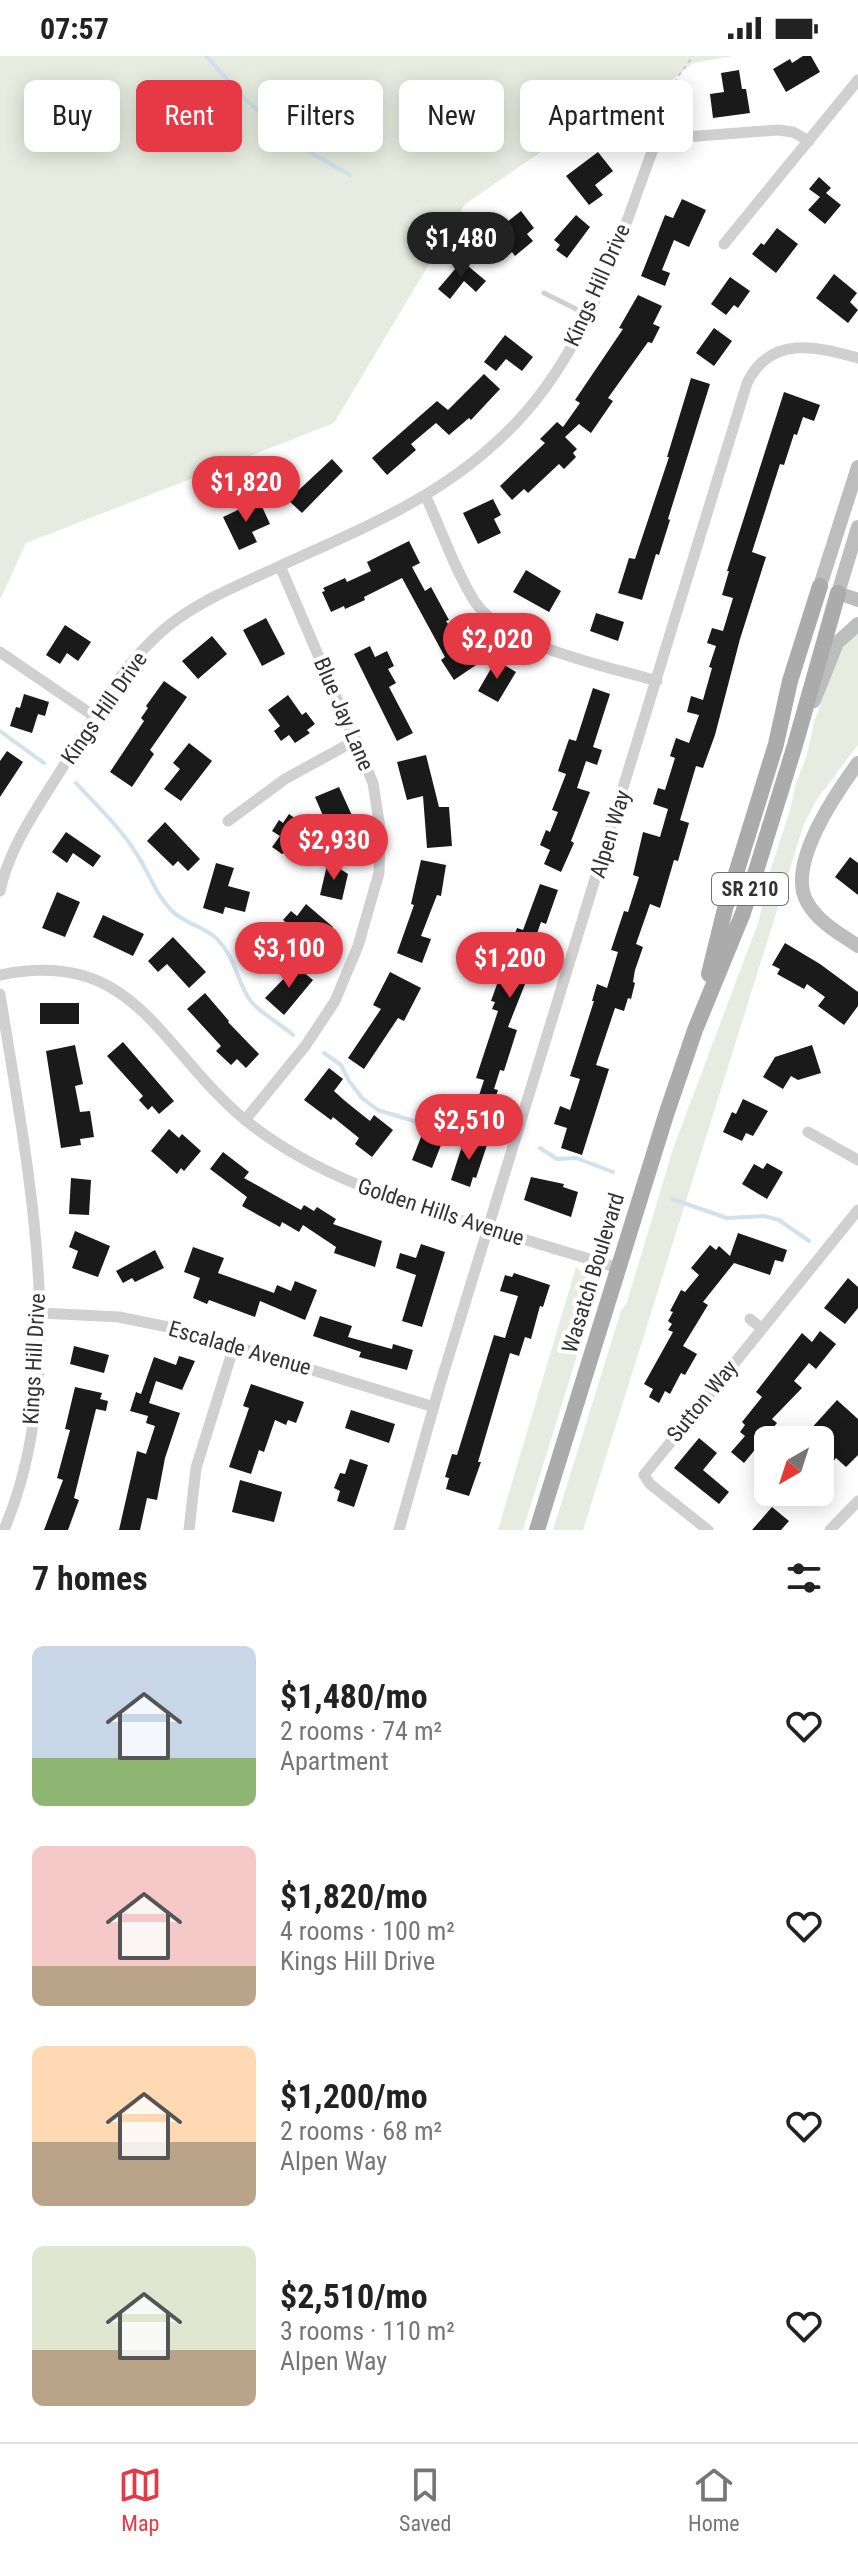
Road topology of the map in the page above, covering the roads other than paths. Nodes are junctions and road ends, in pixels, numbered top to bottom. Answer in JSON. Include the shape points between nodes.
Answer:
{"nodes":[{"id":1,"x":858,"y":80,"type":"edge"},
{"id":2,"x":809,"y":141,"type":"junction"},
{"id":3,"x":724,"y":244,"type":"dead end"},
{"id":4,"x":544,"y":293,"type":"dead end"},
{"id":5,"x":588,"y":315,"type":"junction"},
{"id":6,"x":858,"y":358,"type":"edge"},
{"id":7,"x":858,"y":467,"type":"edge"},
{"id":8,"x":426,"y":497,"type":"junction"},
{"id":9,"x":858,"y":527,"type":"edge"},
{"id":10,"x":280,"y":566,"type":"junction"},
{"id":11,"x":820,"y":586,"type":"joint"},
{"id":12,"x":838,"y":593,"type":"junction"},
{"id":13,"x":858,"y":600,"type":"edge"},
{"id":14,"x":858,"y":624,"type":"edge"},
{"id":15,"x":0,"y":652,"type":"edge"},
{"id":16,"x":657,"y":681,"type":"junction"},
{"id":17,"x":94,"y":716,"type":"junction"},
{"id":18,"x":356,"y":740,"type":"junction"},
{"id":19,"x":776,"y":744,"type":"junction"},
{"id":20,"x":795,"y":745,"type":"junction"},
{"id":21,"x":858,"y":763,"type":"edge"},
{"id":22,"x":228,"y":821,"type":"dead end"},
{"id":23,"x":0,"y":891,"type":"edge"},
{"id":24,"x":858,"y":946,"type":"edge"},
{"id":25,"x":0,"y":975,"type":"edge"},
{"id":26,"x":0,"y":994,"type":"edge"},
{"id":27,"x":695,"y":1030,"type":"junction"},
{"id":28,"x":245,"y":1120,"type":"junction"},
{"id":29,"x":808,"y":1132,"type":"dead end"},
{"id":30,"x":858,"y":1160,"type":"edge"},
{"id":31,"x":858,"y":1210,"type":"edge"},
{"id":32,"x":488,"y":1228,"type":"junction"},
{"id":33,"x":618,"y":1268,"type":"junction"},
{"id":34,"x":41,"y":1313,"type":"junction"},
{"id":35,"x":750,"y":1319,"type":"dead end"},
{"id":36,"x":761,"y":1328,"type":"junction"},
{"id":37,"x":234,"y":1346,"type":"junction"},
{"id":38,"x":434,"y":1407,"type":"junction"},
{"id":39,"x":858,"y":1501,"type":"edge"},
{"id":40,"x":4,"y":1530,"type":"edge"},
{"id":41,"x":189,"y":1530,"type":"edge"},
{"id":42,"x":399,"y":1530,"type":"edge"},
{"id":43,"x":537,"y":1530,"type":"edge"},
{"id":44,"x":708,"y":1530,"type":"edge"},
{"id":45,"x":830,"y":1530,"type":"edge"}],
"edges":[{"from":1,"to":2,"type":"street"},
{"from":2,"to":3,"type":"street"},
{"from":2,"to":5,"type":"street","name":"Kings Hill Drive","via":[[778,130],[685,137],[659,133]]},
{"from":4,"to":5,"type":"lane"},
{"from":5,"to":8,"type":"street","name":"Kings Hill Drive","via":[[561,364],[516,423]]},
{"from":6,"to":16,"type":"street","name":"Alpen Way","via":[[830,350],[785,349],[772,353],[753,371]]},
{"from":7,"to":11,"type":"main road","number":"SR 210"},
{"from":8,"to":10,"type":"street","name":"Kings Hill Drive"},
{"from":8,"to":16,"type":"street","via":[[475,601],[500,627],[531,642]]},
{"from":9,"to":12,"type":"main road","number":"SR 210"},
{"from":10,"to":17,"type":"street","name":"Kings Hill Drive","via":[[206,599],[174,622],[144,649]]},
{"from":10,"to":18,"type":"street","name":"Blue Jay Lane"},
{"from":11,"to":19,"type":"main road","name":"Wasatch Boulevard","number":"SR 210"},
{"from":12,"to":13,"type":"main road"},
{"from":12,"to":19,"type":"main road","via":[[820,617]]},
{"from":12,"to":20,"type":"main road","name":"Wasatch Boulevard","number":"SR 210"},
{"from":14,"to":20,"type":"main road","name":"Wasatch Boulevard","via":[[833,650]]},
{"from":15,"to":17,"type":"street"},
{"from":16,"to":32,"type":"street","name":"Alpen Way"},
{"from":17,"to":23,"type":"street","name":"Kings Hill Drive","via":[[26,826]]},
{"from":18,"to":22,"type":"street","via":[[285,779]]},
{"from":18,"to":28,"type":"street","name":"Blue Jay Lane","via":[[373,783],[380,828],[379,873],[370,913],[322,1024]]},
{"from":19,"to":27,"type":"main road","name":"Wasatch Boulevard","number":"SR 210","via":[[725,909]]},
{"from":20,"to":27,"type":"main road","name":"Wasatch Boulevard","number":"SR 210","via":[[743,913]]},
{"from":21,"to":24,"type":"main road","via":[[820,826],[801,879],[814,912]]},
{"from":25,"to":28,"type":"street","name":"Golden Hills Avenue","via":[[49,970],[104,983],[129,998]]},
{"from":26,"to":34,"type":"street","name":"Kings Hill Drive","via":[[29,1180]]},
{"from":27,"to":33,"type":"main road","name":"Wasatch Boulevard","number":"SR 210"},
{"from":28,"to":32,"type":"street","name":"Golden Hills Avenue","via":[[354,1185]]},
{"from":29,"to":30,"type":"street"},
{"from":31,"to":36,"type":"street","name":"Sutton Way"},
{"from":32,"to":33,"type":"street","name":"Golden Hills Avenue"},
{"from":32,"to":38,"type":"street","name":"Alpen Way"},
{"from":33,"to":43,"type":"main road","name":"Wasatch Boulevard","number":"SR 210"},
{"from":34,"to":37,"type":"street","name":"Escalade Avenue","via":[[119,1317]]},
{"from":34,"to":40,"type":"street","name":"Kings Hill Drive","via":[[25,1468]]},
{"from":35,"to":36,"type":"street"},
{"from":36,"to":44,"type":"street","name":"Sutton Way","via":[[644,1475]]},
{"from":37,"to":38,"type":"street","name":"Escalade Avenue"},
{"from":37,"to":41,"type":"street","via":[[196,1468]]},
{"from":38,"to":42,"type":"street","name":"Alpen Way"},
{"from":39,"to":45,"type":"street"}]}
